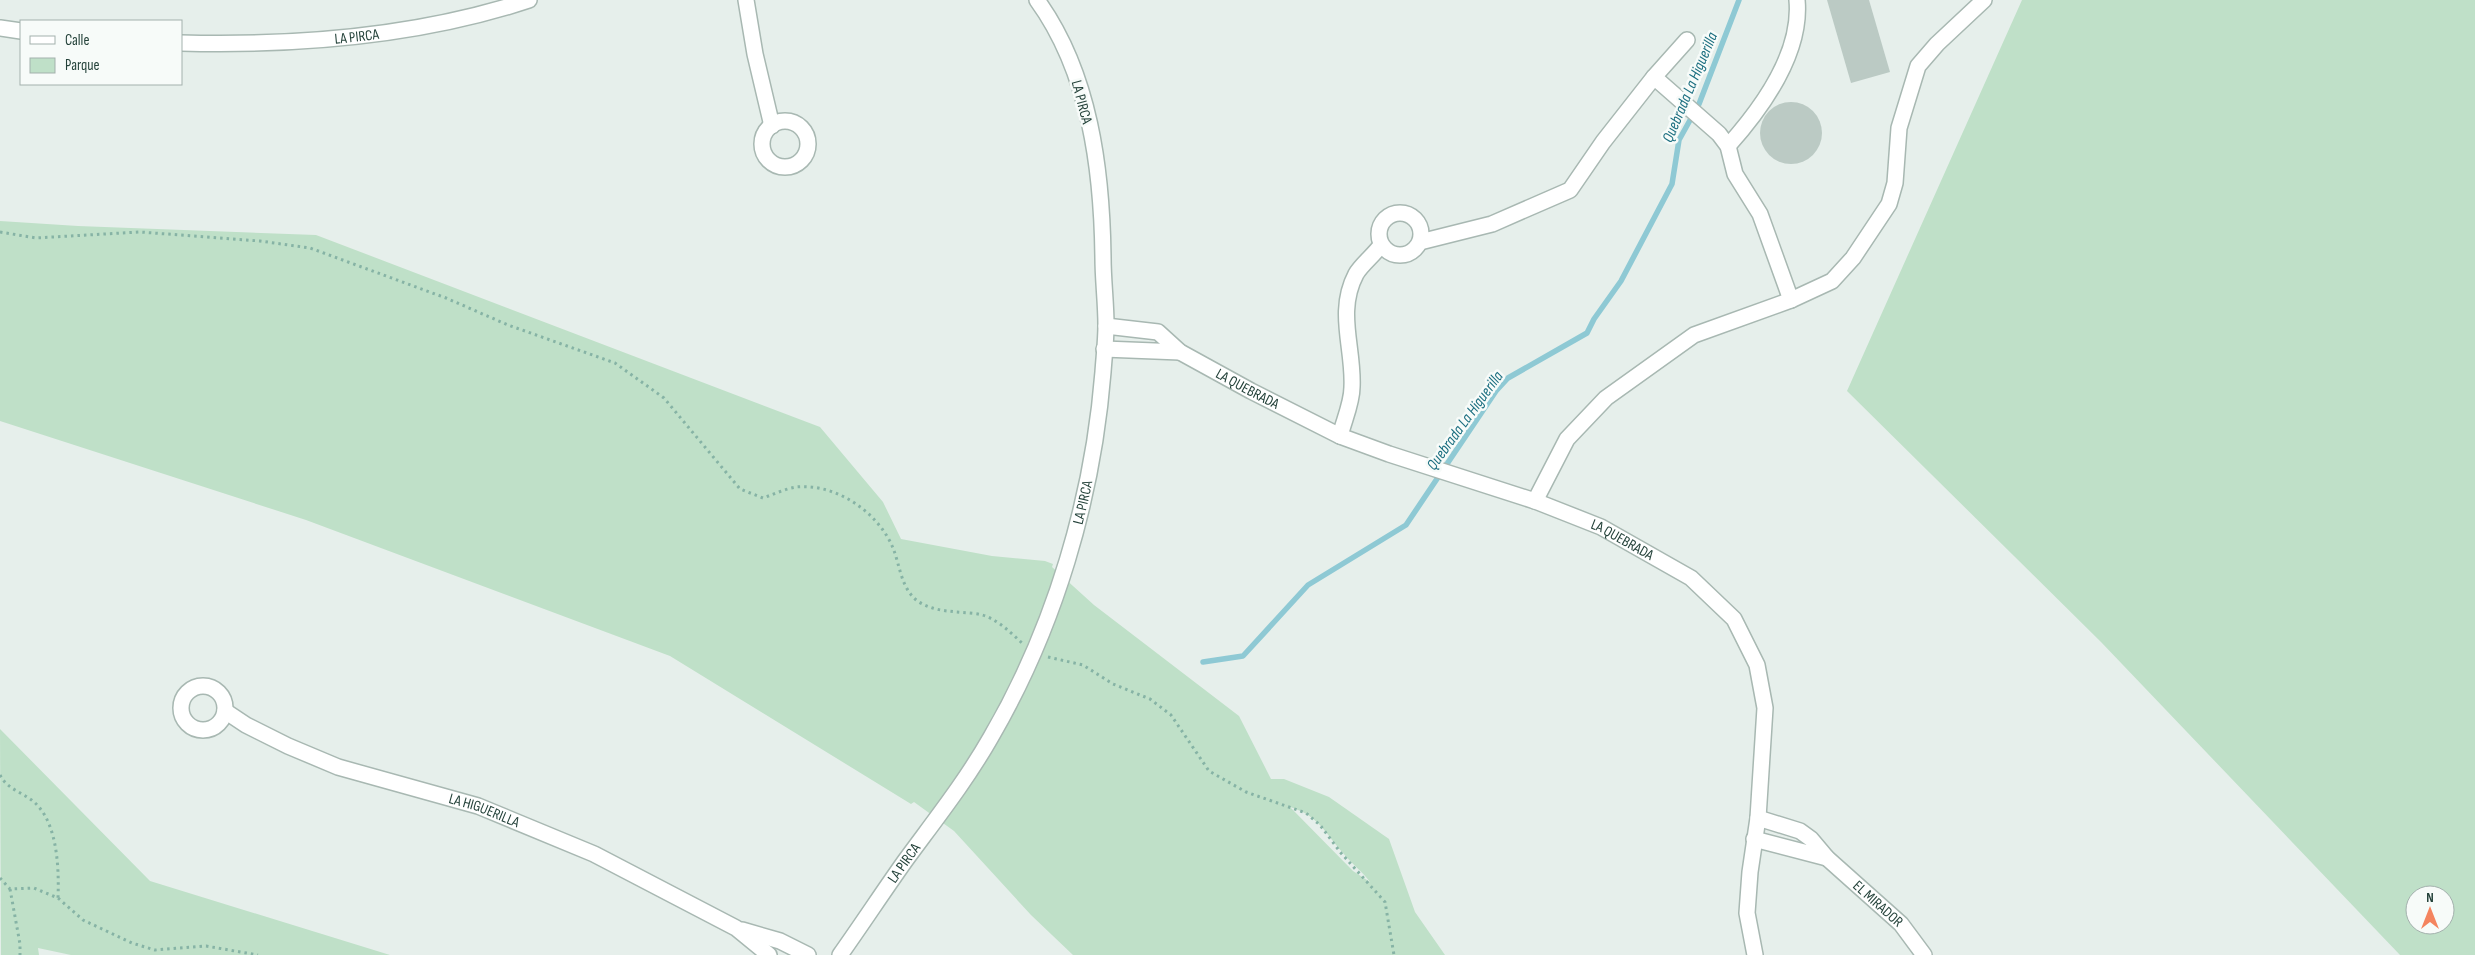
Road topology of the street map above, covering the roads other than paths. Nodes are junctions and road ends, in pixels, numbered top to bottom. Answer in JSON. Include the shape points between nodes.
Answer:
{"nodes":[{"id":1,"x":529,"y":0,"type":"edge"},
{"id":2,"x":746,"y":0,"type":"edge"},
{"id":3,"x":1037,"y":0,"type":"edge"},
{"id":4,"x":1797,"y":0,"type":"edge"},
{"id":5,"x":1984,"y":0,"type":"edge"},
{"id":6,"x":0,"y":28,"type":"edge"},
{"id":7,"x":20,"y":31,"type":"edge"},
{"id":8,"x":1687,"y":40,"type":"dead end"},
{"id":9,"x":182,"y":43,"type":"edge"},
{"id":10,"x":1654,"y":77,"type":"junction"},
{"id":11,"x":772,"y":126,"type":"dead end"},
{"id":12,"x":1728,"y":146,"type":"junction"},
{"id":13,"x":1420,"y":242,"type":"junction"},
{"id":14,"x":1381,"y":245,"type":"junction"},
{"id":15,"x":1791,"y":300,"type":"junction"},
{"id":16,"x":1106,"y":326,"type":"junction"},
{"id":17,"x":1104,"y":349,"type":"junction"},
{"id":18,"x":1180,"y":352,"type":"junction"},
{"id":19,"x":1340,"y":436,"type":"junction"},
{"id":20,"x":1535,"y":501,"type":"junction"},
{"id":21,"x":225,"y":711,"type":"dead end"},
{"id":22,"x":1758,"y":818,"type":"junction"},
{"id":23,"x":1754,"y":839,"type":"junction"},
{"id":24,"x":1827,"y":858,"type":"junction"},
{"id":25,"x":736,"y":928,"type":"junction"},
{"id":26,"x":769,"y":955,"type":"edge"},
{"id":27,"x":808,"y":955,"type":"edge"},
{"id":28,"x":840,"y":955,"type":"edge"},
{"id":29,"x":1755,"y":955,"type":"edge"},
{"id":30,"x":1924,"y":955,"type":"edge"}],
"edges":[{"from":1,"to":9,"type":"street","name":"LA PIRCA","via":[[447,23],[386,34]]},
{"from":2,"to":11,"type":"street"},
{"from":3,"to":16,"type":"street","name":"LA PIRCA","via":[[1054,23],[1074,70],[1092,138],[1102,205]]},
{"from":4,"to":12,"type":"street","via":[[1796,31],[1790,50],[1764,103]]},
{"from":5,"to":15,"type":"street","via":[[1918,66],[1899,128],[1889,204],[1853,258],[1832,281]]},
{"from":6,"to":7,"type":"street"},
{"from":8,"to":10,"type":"street"},
{"from":10,"to":12,"type":"street","via":[[1719,134]]},
{"from":10,"to":13,"type":"street","via":[[1570,190],[1492,224]]},
{"from":12,"to":15,"type":"street","via":[[1735,174],[1760,214]]},
{"from":13,"to":14,"type":"street","via":[[1410,254],[1402,256],[1388,253]]},
{"from":13,"to":14,"type":"street","via":[[1421,227],[1417,220],[1400,212],[1383,220],[1378,238]]},
{"from":14,"to":19,"type":"street","via":[[1356,273],[1349,296],[1345,321],[1352,357],[1352,389]]},
{"from":15,"to":20,"type":"street","via":[[1694,335],[1606,398],[1568,439]]},
{"from":16,"to":17,"type":"street","name":"LA PIRCA"},
{"from":16,"to":18,"type":"street","name":"LA QUEBRADA","via":[[1158,332]]},
{"from":17,"to":18,"type":"street","name":"LA QUEBRADA"},
{"from":17,"to":28,"type":"street","name":"LA PIRCA","via":[[1100,413],[1090,475],[1064,567],[1033,653],[977,761]]},
{"from":18,"to":19,"type":"street","name":"LA QUEBRADA"},
{"from":19,"to":20,"type":"street","name":"LA QUEBRADA"},
{"from":20,"to":22,"type":"street","name":"LA QUEBRADA","via":[[1601,527],[1691,578],[1734,619],[1757,665],[1765,708]]},
{"from":21,"to":25,"type":"street","name":"LA HIGUERILLA","via":[[288,746],[338,767],[478,806],[594,854]]},
{"from":22,"to":23,"type":"street","name":"LA QUEBRADA"},
{"from":22,"to":24,"type":"street","name":"EL MIRADOR","via":[[1800,831]]},
{"from":23,"to":24,"type":"street","name":"EL MIRADOR"},
{"from":23,"to":29,"type":"street","name":"LA QUEBRADA","via":[[1747,913]]},
{"from":24,"to":30,"type":"street","name":"EL MIRADOR","via":[[1901,924]]},
{"from":25,"to":26,"type":"street","name":"LA HIGUERILLA"},
{"from":25,"to":27,"type":"street","name":"LA HIGUERILLA","via":[[780,941]]}]}
